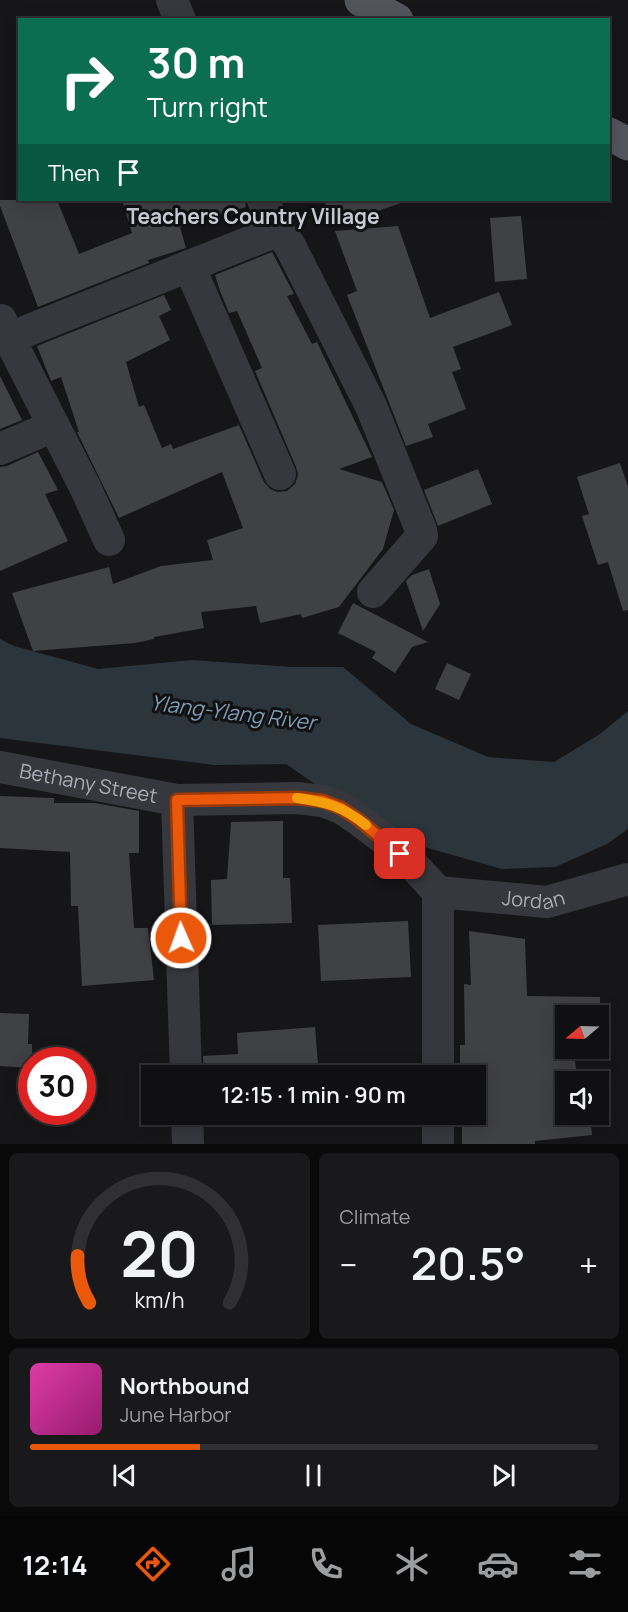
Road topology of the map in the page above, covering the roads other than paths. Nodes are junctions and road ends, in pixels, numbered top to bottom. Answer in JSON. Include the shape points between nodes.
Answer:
{"nodes":[{"id":1,"x":172,"y":0,"type":"edge"},
{"id":2,"x":362,"y":0,"type":"edge"},
{"id":3,"x":179,"y":18,"type":"edge"},
{"id":4,"x":394,"y":18,"type":"edge"},
{"id":5,"x":610,"y":135,"type":"edge"},
{"id":6,"x":628,"y":144,"type":"edge"},
{"id":7,"x":263,"y":201,"type":"edge"},
{"id":8,"x":277,"y":231,"type":"junction"},
{"id":9,"x":189,"y":266,"type":"junction"},
{"id":10,"x":4,"y":328,"type":"edge"},
{"id":11,"x":54,"y":426,"type":"junction"},
{"id":12,"x":0,"y":448,"type":"edge"},
{"id":13,"x":280,"y":474,"type":"dead end"},
{"id":14,"x":109,"y":540,"type":"dead end"},
{"id":15,"x":373,"y":592,"type":"dead end"},
{"id":16,"x":0,"y":767,"type":"edge"},
{"id":17,"x":177,"y":800,"type":"junction"},
{"id":18,"x":628,"y":879,"type":"edge"},
{"id":19,"x":438,"y":892,"type":"junction"},
{"id":20,"x":186,"y":1065,"type":"edge"},
{"id":21,"x":438,"y":1065,"type":"edge"},
{"id":22,"x":187,"y":1125,"type":"edge"},
{"id":23,"x":438,"y":1125,"type":"edge"},
{"id":24,"x":188,"y":1144,"type":"edge"},
{"id":25,"x":438,"y":1144,"type":"edge"}],
"edges":[{"from":1,"to":3,"type":"street"},
{"from":2,"to":4,"type":"main road"},
{"from":5,"to":6,"type":"main road"},
{"from":7,"to":8,"type":"street"},
{"from":8,"to":9,"type":"street"},
{"from":8,"to":15,"type":"street","via":[[289,244],[370,406],[421,530],[422,536]]},
{"from":9,"to":10,"type":"street"},
{"from":9,"to":13,"type":"street"},
{"from":10,"to":11,"type":"street"},
{"from":11,"to":12,"type":"street"},
{"from":11,"to":14,"type":"street"},
{"from":16,"to":17,"type":"street","name":"Bethany Street"},
{"from":17,"to":19,"type":"street","name":"Bethany Street","via":[[323,801],[341,808],[381,836]]},
{"from":17,"to":20,"type":"street"},
{"from":18,"to":19,"type":"street","name":"Jordan","via":[[547,902]]},
{"from":19,"to":21,"type":"street"},
{"from":22,"to":24,"type":"street"},
{"from":23,"to":25,"type":"street"}]}
